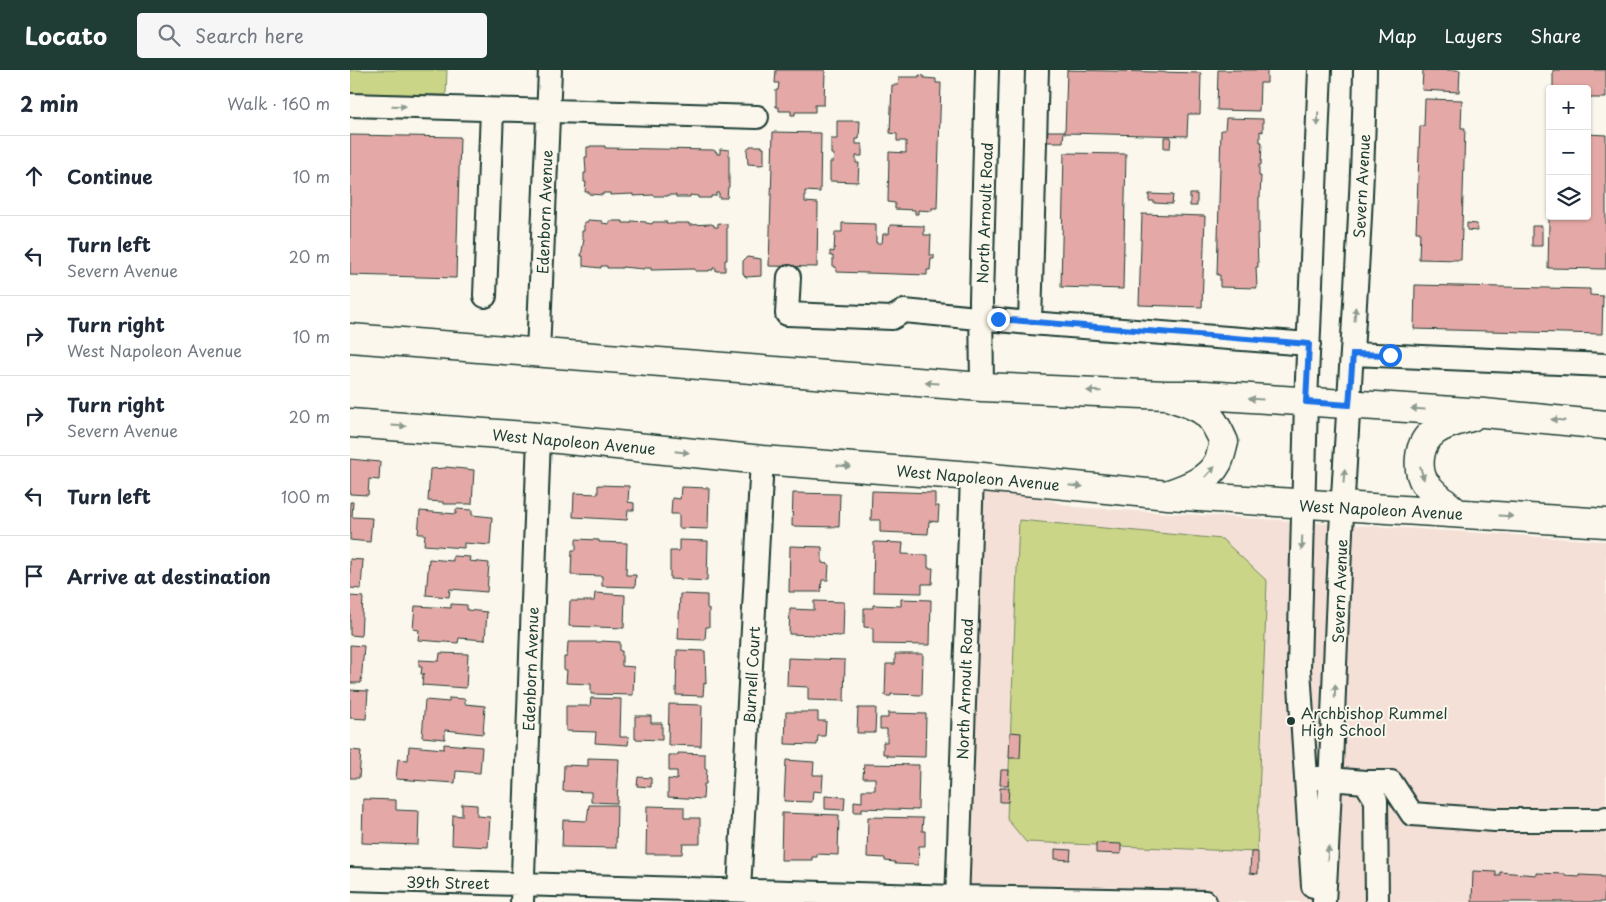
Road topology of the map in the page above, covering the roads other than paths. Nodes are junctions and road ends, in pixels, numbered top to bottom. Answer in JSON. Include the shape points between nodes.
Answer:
{"nodes":[{"id":1,"x":550,"y":70,"type":"edge"},
{"id":2,"x":988,"y":70,"type":"edge"},
{"id":3,"x":1037,"y":70,"type":"edge"},
{"id":4,"x":1320,"y":70,"type":"edge"},
{"id":5,"x":1365,"y":70,"type":"edge"},
{"id":6,"x":350,"y":105,"type":"edge"},
{"id":7,"x":492,"y":110,"type":"junction"},
{"id":8,"x":548,"y":110,"type":"junction"},
{"id":9,"x":757,"y":117,"type":"dead end"},
{"id":10,"x":789,"y":276,"type":"dead end"},
{"id":11,"x":485,"y":296,"type":"dead end"},
{"id":12,"x":989,"y":319,"type":"junction"},
{"id":13,"x":1030,"y":323,"type":"junction"},
{"id":14,"x":350,"y":338,"type":"edge"},
{"id":15,"x":381,"y":341,"type":"junction"},
{"id":16,"x":1309,"y":344,"type":"junction"},
{"id":17,"x":538,"y":353,"type":"junction"},
{"id":18,"x":350,"y":354,"type":"edge"},
{"id":19,"x":1353,"y":354,"type":"junction"},
{"id":20,"x":1606,"y":365,"type":"edge"},
{"id":21,"x":982,"y":387,"type":"junction"},
{"id":22,"x":1166,"y":395,"type":"junction"},
{"id":23,"x":1306,"y":402,"type":"junction"},
{"id":24,"x":1349,"y":405,"type":"junction"},
{"id":25,"x":1484,"y":413,"type":"junction"},
{"id":26,"x":355,"y":419,"type":"edge"},
{"id":27,"x":1606,"y":426,"type":"edge"},
{"id":28,"x":539,"y":437,"type":"junction"},
{"id":29,"x":762,"y":460,"type":"junction"},
{"id":30,"x":972,"y":476,"type":"junction"},
{"id":31,"x":1168,"y":495,"type":"junction"},
{"id":32,"x":1303,"y":504,"type":"junction"},
{"id":33,"x":1342,"y":507,"type":"junction"},
{"id":34,"x":1457,"y":513,"type":"junction"},
{"id":35,"x":1606,"y":524,"type":"edge"},
{"id":36,"x":1307,"y":778,"type":"junction"},
{"id":37,"x":1332,"y":779,"type":"junction"},
{"id":38,"x":1365,"y":782,"type":"junction"},
{"id":39,"x":1606,"y":818,"type":"edge"},
{"id":40,"x":350,"y":880,"type":"edge"},
{"id":41,"x":739,"y":890,"type":"junction"},
{"id":42,"x":522,"y":893,"type":"edge"},
{"id":43,"x":957,"y":899,"type":"edge"},
{"id":44,"x":1205,"y":902,"type":"edge"},
{"id":45,"x":1314,"y":902,"type":"edge"},
{"id":46,"x":1324,"y":902,"type":"edge"},
{"id":47,"x":1377,"y":902,"type":"edge"}],
"edges":[{"from":1,"to":8,"type":"street","name":"Edenborn Avenue"},
{"from":2,"to":12,"type":"street","name":"North Arnoult Road"},
{"from":3,"to":13,"type":"street"},
{"from":4,"to":16,"type":"street","one_way":true},
{"from":19,"to":5,"type":"street","name":"Severn Avenue","one_way":true},
{"from":6,"to":7,"type":"street","one_way":true},
{"from":7,"to":8,"type":"street"},
{"from":7,"to":11,"type":"street"},
{"from":8,"to":9,"type":"street"},
{"from":8,"to":17,"type":"street","name":"Edenborn Avenue"},
{"from":10,"to":12,"type":"street","via":[[787,314],[892,318],[904,311]]},
{"from":12,"to":13,"type":"street"},
{"from":12,"to":21,"type":"street","name":"North Arnoult Road"},
{"from":13,"to":16,"type":"street"},
{"from":14,"to":15,"type":"main road"},
{"from":15,"to":17,"type":"main road"},
{"from":15,"to":18,"type":"main road"},
{"from":16,"to":23,"type":"street"},
{"from":21,"to":17,"type":"main road","one_way":true},
{"from":19,"to":20,"type":"street"},
{"from":19,"to":24,"type":"street","name":"Severn Avenue"},
{"from":22,"to":21,"type":"main road","one_way":true},
{"from":23,"to":22,"type":"main road","one_way":true},
{"from":31,"to":22,"type":"main road","one_way":true,"via":[[1206,477],[1218,463],[1224,442],[1216,424],[1199,407]]},
{"from":23,"to":24,"type":"main road"},
{"from":23,"to":32,"type":"street"},
{"from":25,"to":24,"type":"main road","one_way":true},
{"from":33,"to":24,"type":"street","name":"Severn Avenue","one_way":true},
{"from":27,"to":25,"type":"main road","one_way":true},
{"from":25,"to":34,"type":"main road","one_way":true,"via":[[1448,424],[1430,434],[1421,448],[1419,467],[1424,482]]},
{"from":26,"to":28,"type":"main road","name":"West Napoleon Avenue","one_way":true},
{"from":28,"to":29,"type":"main road","name":"West Napoleon Avenue","one_way":true},
{"from":28,"to":42,"type":"street","name":"Edenborn Avenue"},
{"from":29,"to":30,"type":"main road","name":"West Napoleon Avenue","one_way":true},
{"from":29,"to":41,"type":"street","name":"Burnell Court"},
{"from":30,"to":31,"type":"main road","name":"West Napoleon Avenue","one_way":true},
{"from":30,"to":43,"type":"street","name":"North Arnoult Road"},
{"from":31,"to":32,"type":"main road","name":"West Napoleon Avenue"},
{"from":32,"to":33,"type":"main road","name":"West Napoleon Avenue"},
{"from":32,"to":36,"type":"street","one_way":true,"via":[[1299,669]]},
{"from":33,"to":34,"type":"main road","name":"West Napoleon Avenue"},
{"from":37,"to":33,"type":"street","name":"Severn Avenue","one_way":true},
{"from":34,"to":35,"type":"main road","name":"West Napoleon Avenue","one_way":true},
{"from":36,"to":37,"type":"street"},
{"from":36,"to":45,"type":"street"},
{"from":37,"to":38,"type":"street"},
{"from":46,"to":37,"type":"street","name":"Severn Avenue","one_way":true},
{"from":38,"to":39,"type":"street","via":[[1392,782],[1412,814],[1495,820]]},
{"from":38,"to":47,"type":"street","via":[[1376,800]]},
{"from":40,"to":42,"type":"street","name":"39th Street"},
{"from":41,"to":42,"type":"street","name":"39th Street"},
{"from":41,"to":43,"type":"street","name":"39th Street"},
{"from":43,"to":44,"type":"street","name":"39th Street"}]}
